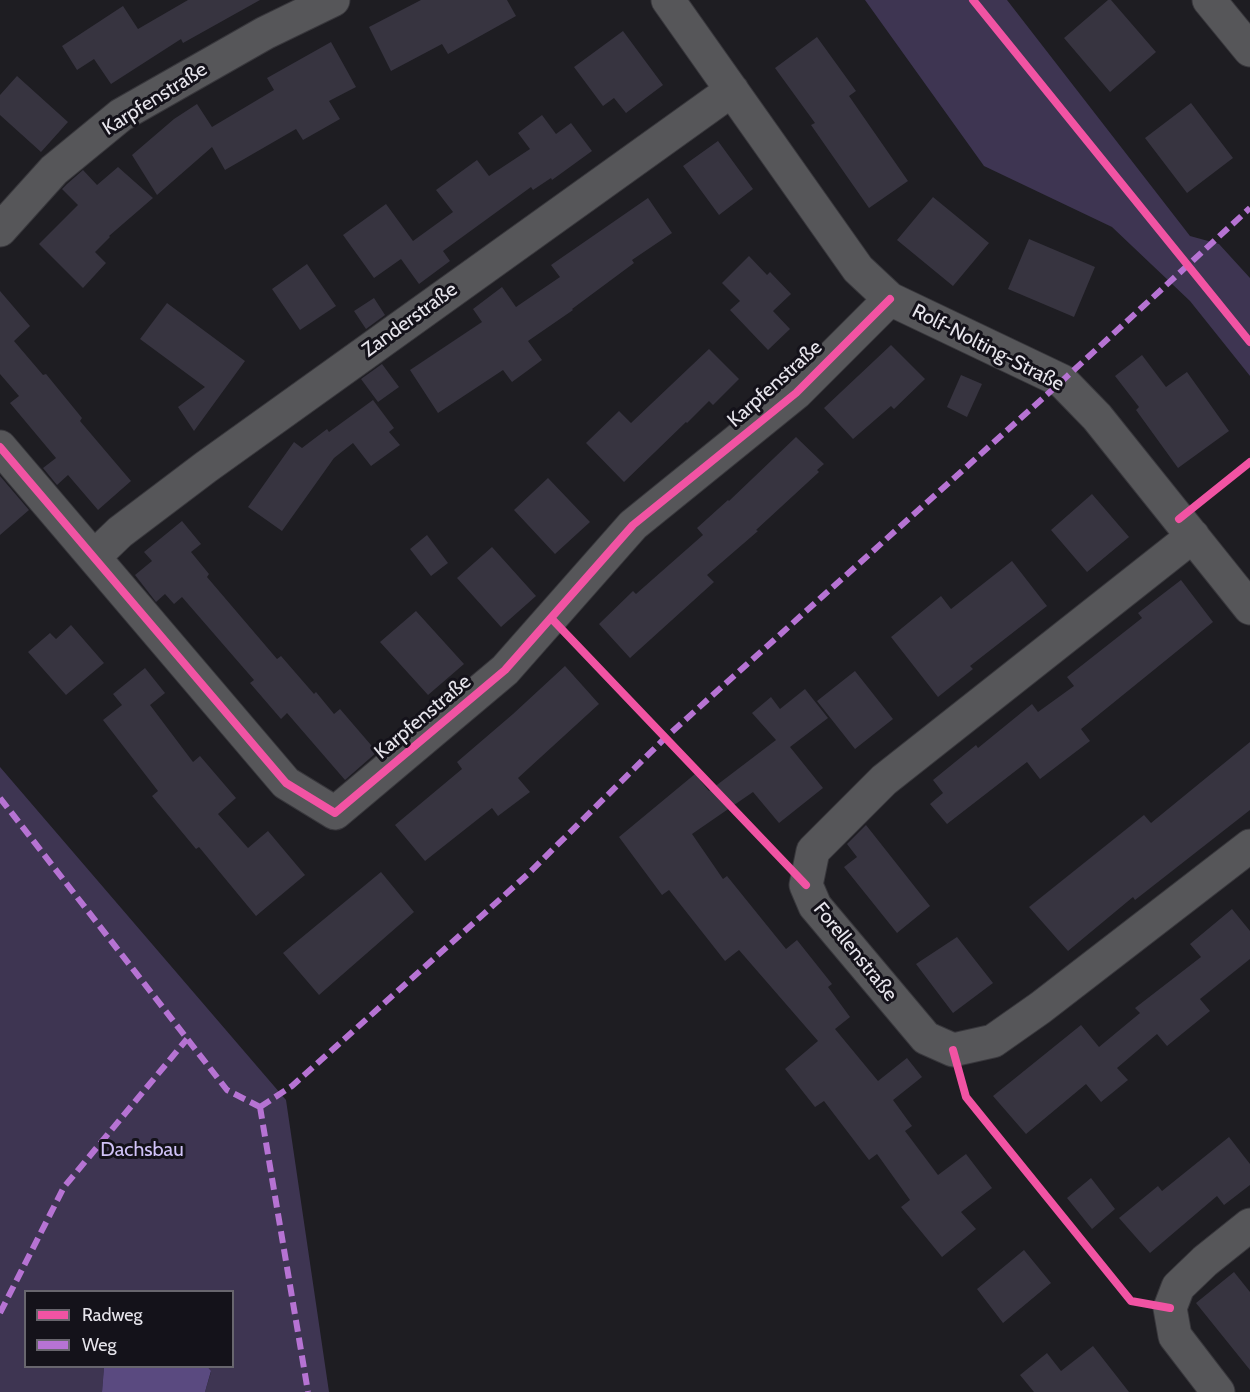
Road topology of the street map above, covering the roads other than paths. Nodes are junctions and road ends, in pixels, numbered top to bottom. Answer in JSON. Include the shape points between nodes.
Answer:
{"nodes":[{"id":1,"x":333,"y":0,"type":"edge"},
{"id":2,"x":668,"y":0,"type":"edge"},
{"id":3,"x":1209,"y":0,"type":"edge"},
{"id":4,"x":1250,"y":50,"type":"edge"},
{"id":5,"x":732,"y":90,"type":"junction"},
{"id":6,"x":0,"y":230,"type":"edge"},
{"id":7,"x":890,"y":299,"type":"junction"},
{"id":8,"x":0,"y":447,"type":"edge"},
{"id":9,"x":1193,"y":537,"type":"junction"},
{"id":10,"x":94,"y":557,"type":"junction"},
{"id":11,"x":1250,"y":608,"type":"edge"},
{"id":12,"x":1250,"y":846,"type":"edge"},
{"id":13,"x":1250,"y":1225,"type":"edge"},
{"id":14,"x":1218,"y":1392,"type":"edge"}],
"edges":[{"from":1,"to":6,"type":"street","name":"Karpfenstraße","via":[[265,33],[121,116],[54,170]]},
{"from":2,"to":5,"type":"street","name":"Rolf-Nolting-Straße"},
{"from":3,"to":4,"type":"street"},
{"from":5,"to":7,"type":"street","name":"Rolf-Nolting-Straße","via":[[858,270]]},
{"from":5,"to":10,"type":"street","name":"Zanderstraße","via":[[206,466],[120,532]]},
{"from":7,"to":9,"type":"street","name":"Rolf-Nolting-Straße","via":[[1062,381],[1097,417]]},
{"from":7,"to":10,"type":"street","name":"Karpfenstraße","via":[[796,393],[633,525],[505,670],[335,813],[286,783]]},
{"from":8,"to":10,"type":"street","name":"Karpfenstraße"},
{"from":9,"to":11,"type":"street","name":"Rolf-Nolting-Straße"},
{"from":9,"to":12,"type":"street","name":"Forellenstraße","via":[[884,780],[813,851],[806,885],[815,906],[926,1038],[953,1050],[993,1041]]},
{"from":13,"to":14,"type":"street","via":[[1178,1287],[1170,1308],[1175,1335]]}]}
